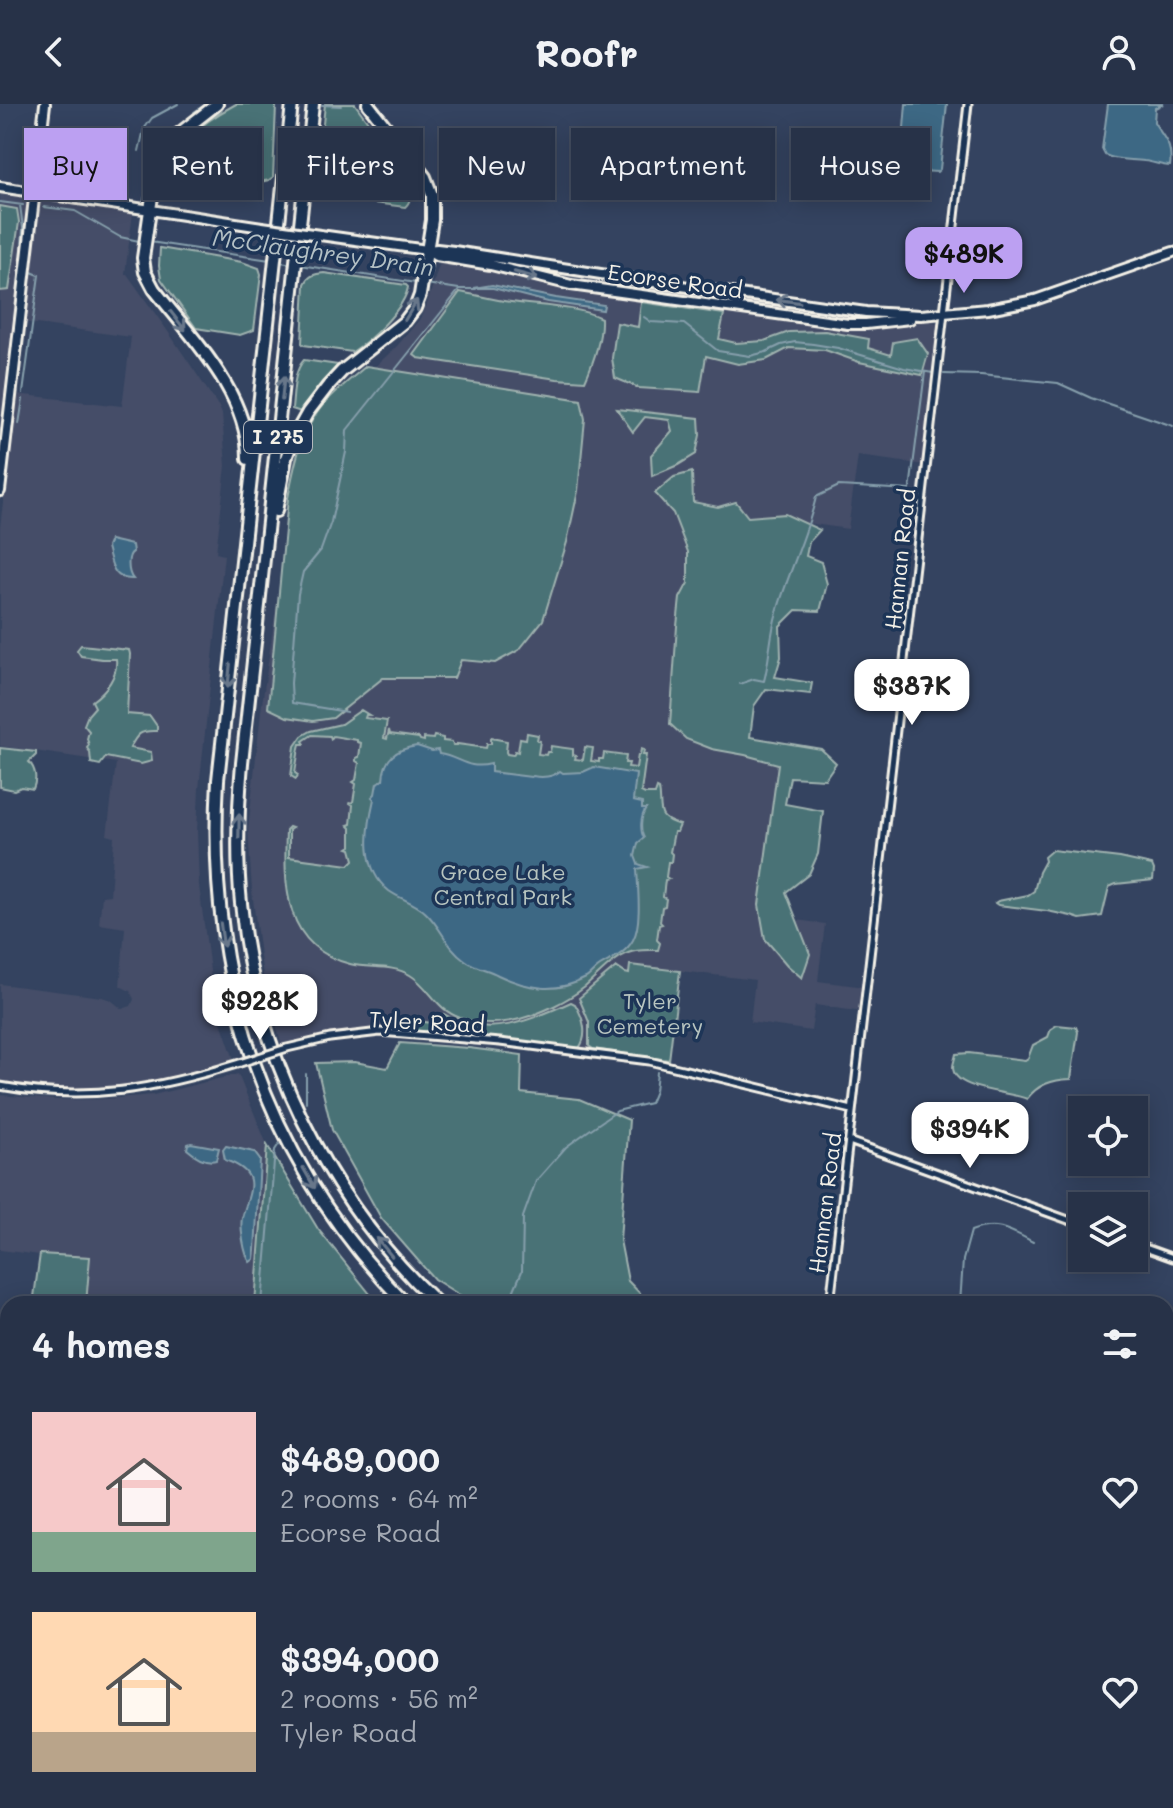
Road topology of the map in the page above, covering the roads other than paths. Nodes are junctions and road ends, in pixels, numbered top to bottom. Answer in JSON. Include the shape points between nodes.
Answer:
{"nodes":[{"id":1,"x":45,"y":104,"type":"edge"},
{"id":2,"x":217,"y":104,"type":"edge"},
{"id":3,"x":292,"y":104,"type":"edge"},
{"id":4,"x":313,"y":104,"type":"edge"},
{"id":5,"x":368,"y":104,"type":"edge"},
{"id":6,"x":968,"y":104,"type":"edge"},
{"id":7,"x":42,"y":128,"type":"edge"},
{"id":8,"x":0,"y":187,"type":"edge"},
{"id":9,"x":24,"y":190,"type":"edge"},
{"id":10,"x":34,"y":200,"type":"edge"},
{"id":11,"x":89,"y":200,"type":"edge"},
{"id":12,"x":149,"y":209,"type":"junction"},
{"id":13,"x":427,"y":250,"type":"junction"},
{"id":14,"x":1173,"y":252,"type":"edge"},
{"id":15,"x":572,"y":269,"type":"junction"},
{"id":16,"x":571,"y":285,"type":"junction"},
{"id":17,"x":630,"y":292,"type":"junction"},
{"id":18,"x":734,"y":293,"type":"junction"},
{"id":19,"x":833,"y":307,"type":"junction"},
{"id":20,"x":944,"y":314,"type":"junction"},
{"id":21,"x":921,"y":315,"type":"junction"},
{"id":22,"x":793,"y":316,"type":"junction"},
{"id":23,"x":0,"y":491,"type":"edge"},
{"id":24,"x":243,"y":553,"type":"junction"},
{"id":25,"x":260,"y":604,"type":"junction"},
{"id":26,"x":0,"y":1086,"type":"edge"},
{"id":27,"x":852,"y":1110,"type":"junction"},
{"id":28,"x":849,"y":1141,"type":"junction"},
{"id":29,"x":1068,"y":1220,"type":"edge"},
{"id":30,"x":1148,"y":1249,"type":"edge"},
{"id":31,"x":1173,"y":1258,"type":"edge"},
{"id":32,"x":399,"y":1296,"type":"edge"},
{"id":33,"x":430,"y":1296,"type":"edge"},
{"id":34,"x":831,"y":1296,"type":"edge"}],
"edges":[{"from":1,"to":7,"type":"main road"},
{"from":2,"to":12,"type":"highway","via":[[163,149]]},
{"from":3,"to":24,"type":"highway","number":"I 275"},
{"from":25,"to":4,"type":"highway","number":"I 275","one_way":true},
{"from":5,"to":13,"type":"highway","via":[[428,183],[433,208]]},
{"from":6,"to":20,"type":"street","name":"Hannan Road"},
{"from":8,"to":9,"type":"main road","name":"Ecorse Road"},
{"from":10,"to":23,"type":"main road"},
{"from":11,"to":12,"type":"main road","name":"Ecorse Road"},
{"from":12,"to":13,"type":"main road","name":"Ecorse Road","bridge":true},
{"from":12,"to":24,"type":"highway","one_way":true,"via":[[143,254],[150,282],[227,385],[245,427]]},
{"from":13,"to":15,"type":"main road","name":"Ecorse Road"},
{"from":13,"to":16,"type":"main road","name":"Ecorse Road","one_way":true},
{"from":25,"to":13,"type":"highway","one_way":true,"via":[[282,473],[300,426],[335,379],[415,308]]},
{"from":14,"to":20,"type":"main road","name":"Ecorse Road","via":[[1035,300]]},
{"from":15,"to":16,"type":"main road","via":[[565,277]]},
{"from":15,"to":18,"type":"main road","name":"Ecorse Road"},
{"from":16,"to":17,"type":"main road","name":"Ecorse Road"},
{"from":17,"to":18,"type":"main road","via":[[733,303]]},
{"from":17,"to":22,"type":"main road","name":"Ecorse Road"},
{"from":19,"to":18,"type":"main road","name":"Ecorse Road","one_way":true},
{"from":19,"to":21,"type":"main road","name":"Ecorse Road"},
{"from":19,"to":22,"type":"main road","via":[[833,318]]},
{"from":20,"to":21,"type":"main road","name":"Ecorse Road"},
{"from":20,"to":27,"type":"street","name":"Hannan Road"},
{"from":21,"to":22,"type":"main road","name":"Ecorse Road","via":[[866,324]]},
{"from":24,"to":32,"type":"highway","number":"I 275","one_way":true,"via":[[216,820],[217,893],[229,976],[260,1080],[296,1157],[343,1231]]},
{"from":33,"to":25,"type":"highway","number":"I 275","one_way":true,"via":[[374,1235],[329,1169],[289,1092],[257,996],[242,919],[238,839]]},
{"from":26,"to":27,"type":"street","name":"Tyler Road","bridge":true,"via":[[54,1093],[169,1084],[287,1048],[380,1032],[649,1061]]},
{"from":27,"to":28,"type":"street","name":"Hannan Road"},
{"from":28,"to":29,"type":"street"},
{"from":28,"to":34,"type":"street","name":"Hannan Road"},
{"from":30,"to":31,"type":"street"}]}
